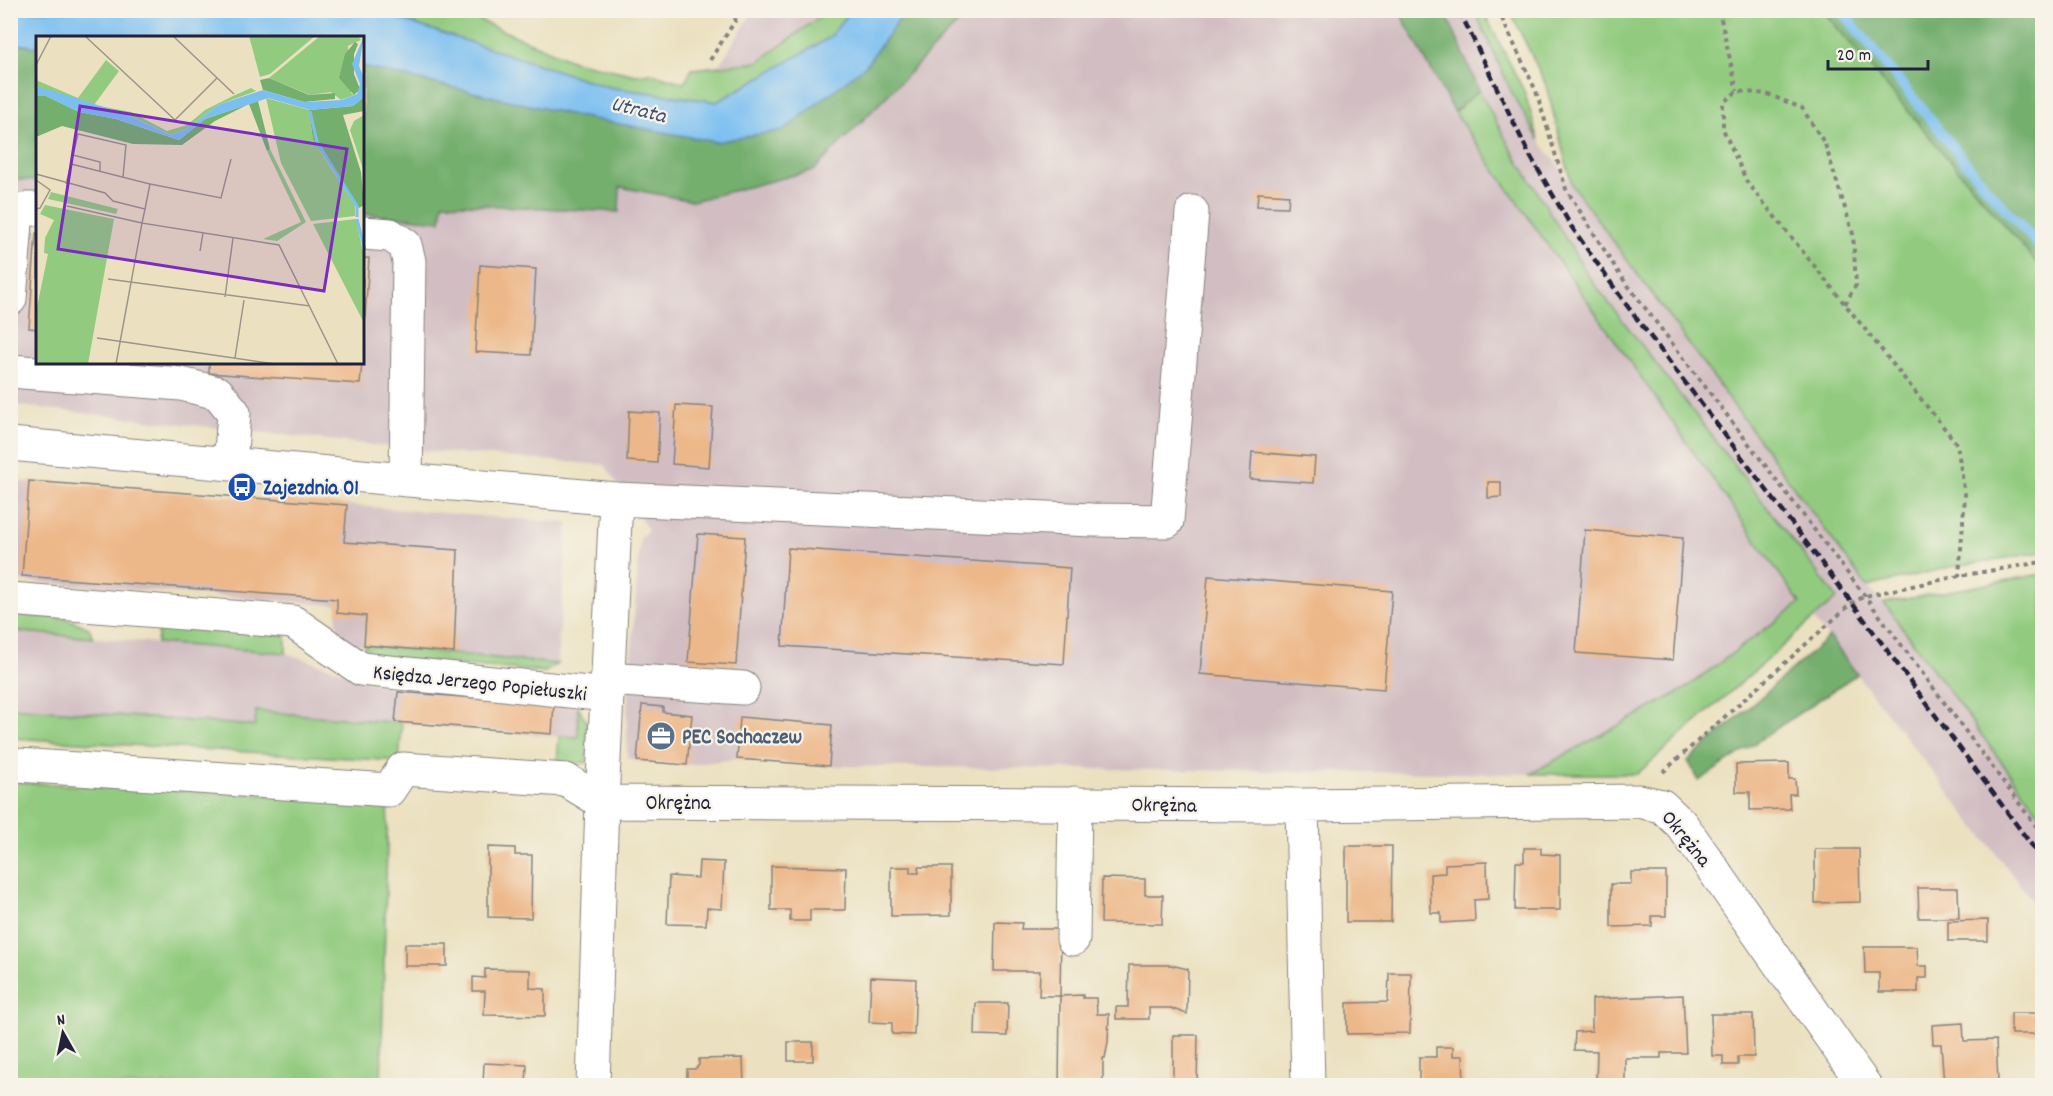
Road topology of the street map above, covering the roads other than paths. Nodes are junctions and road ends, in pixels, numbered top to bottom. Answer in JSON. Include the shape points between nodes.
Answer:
{"nodes":[{"id":1,"x":36,"y":209,"type":"edge"},
{"id":2,"x":1192,"y":212,"type":"dead end"},
{"id":3,"x":364,"y":233,"type":"edge"},
{"id":4,"x":10,"y":299,"type":"edge"},
{"id":5,"x":10,"y":371,"type":"edge"},
{"id":6,"x":10,"y":444,"type":"edge"},
{"id":7,"x":230,"y":464,"type":"junction"},
{"id":8,"x":406,"y":480,"type":"junction"},
{"id":9,"x":616,"y":499,"type":"junction"},
{"id":10,"x":10,"y":599,"type":"edge"},
{"id":11,"x":607,"y":687,"type":"junction"},
{"id":12,"x":742,"y":688,"type":"dead end"},
{"id":13,"x":18,"y":765,"type":"dead end"},
{"id":14,"x":602,"y":802,"type":"junction"},
{"id":15,"x":1075,"y":803,"type":"junction"},
{"id":16,"x":1302,"y":805,"type":"junction"},
{"id":17,"x":1073,"y":939,"type":"dead end"},
{"id":18,"x":593,"y":1086,"type":"edge"},
{"id":19,"x":1308,"y":1086,"type":"edge"},
{"id":20,"x":1865,"y":1086,"type":"edge"}],
"edges":[{"from":1,"to":4,"type":"street","via":[[18,212]]},
{"from":2,"to":9,"type":"street","via":[[1167,521]]},
{"from":3,"to":8,"type":"street","via":[[390,235],[405,245],[409,261]]},
{"from":5,"to":7,"type":"street","via":[[181,384],[218,393],[234,413]]},
{"from":6,"to":7,"type":"street"},
{"from":7,"to":8,"type":"street"},
{"from":8,"to":9,"type":"street"},
{"from":9,"to":11,"type":"street"},
{"from":10,"to":11,"type":"street","name":"Księdza Jerzego Popiełuszki","via":[[293,622],[361,669]]},
{"from":11,"to":12,"type":"street"},
{"from":11,"to":14,"type":"street","name":"Księdza Jerzego Popiełuszki"},
{"from":13,"to":14,"type":"street","via":[[389,790],[402,769],[566,780]]},
{"from":14,"to":15,"type":"street","name":"Okrężna"},
{"from":14,"to":18,"type":"street"},
{"from":15,"to":16,"type":"street","name":"Okrężna"},
{"from":15,"to":17,"type":"street"},
{"from":16,"to":19,"type":"street"},
{"from":16,"to":20,"type":"street","name":"Okrężna","via":[[1638,801],[1662,806],[1682,825]]}]}
